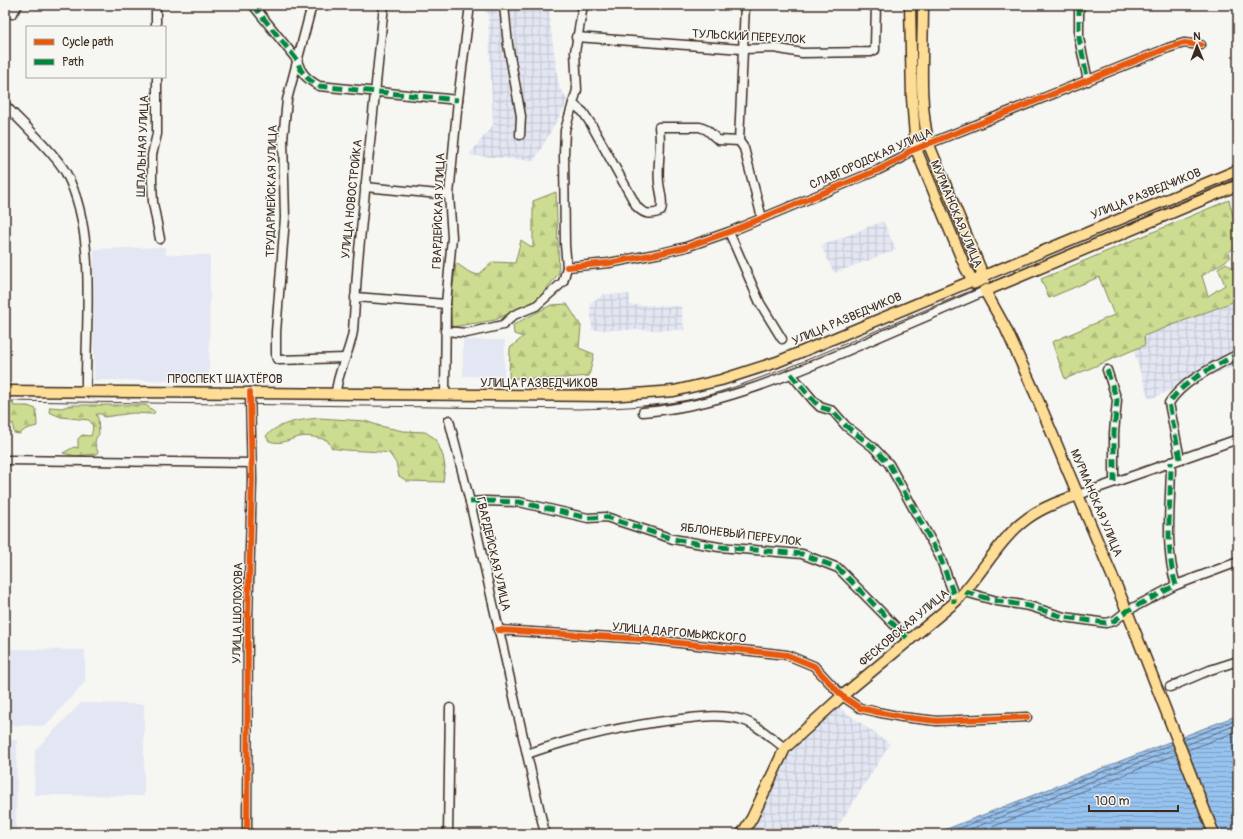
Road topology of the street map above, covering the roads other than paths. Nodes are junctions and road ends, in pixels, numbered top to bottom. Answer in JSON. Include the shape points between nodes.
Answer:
{"nodes":[{"id":1,"x":18,"y":5,"type":"edge"},
{"id":2,"x":156,"y":5,"type":"edge"},
{"id":3,"x":253,"y":5,"type":"edge"},
{"id":4,"x":312,"y":5,"type":"edge"},
{"id":5,"x":384,"y":5,"type":"edge"},
{"id":6,"x":470,"y":5,"type":"edge"},
{"id":7,"x":504,"y":5,"type":"edge"},
{"id":8,"x":582,"y":5,"type":"edge"},
{"id":9,"x":745,"y":5,"type":"edge"},
{"id":10,"x":876,"y":5,"type":"edge"},
{"id":11,"x":910,"y":5,"type":"edge"},
{"id":12,"x":923,"y":5,"type":"edge"},
{"id":13,"x":1079,"y":5,"type":"edge"},
{"id":14,"x":12,"y":14,"type":"dead end"},
{"id":15,"x":156,"y":26,"type":"edge"},
{"id":16,"x":576,"y":37,"type":"junction"},
{"id":17,"x":1201,"y":44,"type":"dead end"},
{"id":18,"x":742,"y":49,"type":"junction"},
{"id":19,"x":297,"y":60,"type":"junction"},
{"id":20,"x":156,"y":78,"type":"edge"},
{"id":21,"x":1088,"y":81,"type":"junction"},
{"id":22,"x":375,"y":93,"type":"junction"},
{"id":23,"x":458,"y":100,"type":"junction"},
{"id":24,"x":573,"y":104,"type":"junction"},
{"id":25,"x":5,"y":105,"type":"edge"},
{"id":26,"x":520,"y":135,"type":"dead end"},
{"id":27,"x":739,"y":140,"type":"junction"},
{"id":28,"x":929,"y":145,"type":"junction"},
{"id":29,"x":916,"y":149,"type":"junction"},
{"id":30,"x":1238,"y":170,"type":"edge"},
{"id":31,"x":1238,"y":185,"type":"edge"},
{"id":32,"x":365,"y":187,"type":"junction"},
{"id":33,"x":449,"y":195,"type":"junction"},
{"id":34,"x":762,"y":218,"type":"junction"},
{"id":35,"x":728,"y":232,"type":"junction"},
{"id":36,"x":160,"y":239,"type":"dead end"},
{"id":37,"x":567,"y":268,"type":"junction"},
{"id":38,"x":983,"y":275,"type":"junction"},
{"id":39,"x":972,"y":280,"type":"junction"},
{"id":40,"x":986,"y":291,"type":"junction"},
{"id":41,"x":355,"y":297,"type":"junction"},
{"id":42,"x":446,"y":304,"type":"junction"},
{"id":43,"x":445,"y":331,"type":"junction"},
{"id":44,"x":782,"y":339,"type":"dead end"},
{"id":45,"x":1238,"y":354,"type":"edge"},
{"id":46,"x":345,"y":358,"type":"junction"},
{"id":47,"x":1107,"y":370,"type":"dead end"},
{"id":48,"x":791,"y":374,"type":"junction"},
{"id":49,"x":5,"y":391,"type":"edge"},
{"id":50,"x":86,"y":392,"type":"junction"},
{"id":51,"x":250,"y":392,"type":"junction"},
{"id":52,"x":336,"y":392,"type":"junction"},
{"id":53,"x":445,"y":396,"type":"junction"},
{"id":54,"x":643,"y":412,"type":"dead end"},
{"id":55,"x":449,"y":420,"type":"dead end"},
{"id":56,"x":1238,"y":439,"type":"edge"},
{"id":57,"x":1180,"y":458,"type":"junction"},
{"id":58,"x":5,"y":460,"type":"edge"},
{"id":59,"x":1171,"y":462,"type":"junction"},
{"id":60,"x":252,"y":463,"type":"junction"},
{"id":61,"x":1114,"y":482,"type":"junction"},
{"id":62,"x":1078,"y":495,"type":"junction"},
{"id":63,"x":470,"y":502,"type":"junction"},
{"id":64,"x":1238,"y":562,"type":"edge"},
{"id":65,"x":1176,"y":585,"type":"junction"},
{"id":66,"x":965,"y":592,"type":"junction"},
{"id":67,"x":954,"y":603,"type":"junction"},
{"id":68,"x":1127,"y":611,"type":"junction"},
{"id":69,"x":498,"y":630,"type":"junction"},
{"id":70,"x":910,"y":640,"type":"junction"},
{"id":71,"x":1238,"y":661,"type":"edge"},
{"id":72,"x":1170,"y":687,"type":"dead end"},
{"id":73,"x":842,"y":696,"type":"junction"},
{"id":74,"x":450,"y":708,"type":"dead end"},
{"id":75,"x":1027,"y":717,"type":"dead end"},
{"id":76,"x":785,"y":748,"type":"junction"},
{"id":77,"x":527,"y":754,"type":"junction"},
{"id":78,"x":247,"y":834,"type":"edge"},
{"id":79,"x":448,"y":834,"type":"edge"},
{"id":80,"x":545,"y":834,"type":"edge"},
{"id":81,"x":742,"y":834,"type":"edge"},
{"id":82,"x":1214,"y":834,"type":"edge"}],
"edges":[{"from":1,"to":14,"type":"street"},
{"from":2,"to":15,"type":"street"},
{"from":3,"to":19,"type":"street"},
{"from":4,"to":19,"type":"street","name":"ТРУДАРМЕЙСКАЯ УЛИЦА"},
{"from":5,"to":22,"type":"street","name":"УЛИЦА НОВОСТРОЙКА"},
{"from":6,"to":23,"type":"street","name":"ГВАРДЕЙСКАЯ УЛИЦА"},
{"from":7,"to":26,"type":"street","via":[[508,45],[521,116]]},
{"from":8,"to":16,"type":"street"},
{"from":9,"to":18,"type":"street"},
{"from":10,"to":18,"type":"street","name":"ТУЛЬСКИЙ ПЕРЕУЛОК","via":[[875,50],[871,52],[802,53],[774,48]]},
{"from":11,"to":29,"type":"main road","name":"МУРМАНСКАЯ УЛИЦА"},
{"from":12,"to":28,"type":"main road","name":"МУРМАНСКАЯ УЛИЦА","via":[[923,97],[925,130]]},
{"from":13,"to":21,"type":"street","via":[[1080,46]]},
{"from":16,"to":18,"type":"street","name":"ТУЛЬСКИЙ ПЕРЕУЛОК"},
{"from":16,"to":24,"type":"street","via":[[577,78]]},
{"from":17,"to":21,"type":"street","name":"СЛАВГОРОДСКАЯ УЛИЦА","via":[[1188,43],[1176,46]]},
{"from":18,"to":27,"type":"street"},
{"from":19,"to":22,"type":"street","via":[[300,71],[308,80],[319,86]]},
{"from":19,"to":46,"type":"street","name":"ТРУДАРМЕЙСКАЯ УЛИЦА","via":[[287,100],[283,139],[286,218],[276,356],[280,360]]},
{"from":20,"to":36,"type":"street","name":"ШПАЛЬНАЯ УЛИЦА","via":[[157,134],[152,155],[152,181],[153,203]]},
{"from":21,"to":28,"type":"street","name":"СЛАВГОРОДСКАЯ УЛИЦА"},
{"from":22,"to":23,"type":"street"},
{"from":22,"to":32,"type":"street","name":"УЛИЦА НОВОСТРОЙКА"},
{"from":23,"to":33,"type":"street","name":"ГВАРДЕЙСКАЯ УЛИЦА"},
{"from":24,"to":27,"type":"street","via":[[592,124],[637,207],[643,213],[661,211],[663,206],[659,182],[659,127],[700,127],[722,142]]},
{"from":24,"to":37,"type":"street","via":[[565,130],[563,164]]},
{"from":25,"to":50,"type":"street","via":[[63,168],[76,197],[86,246]]},
{"from":27,"to":34,"type":"street","via":[[744,148]]},
{"from":28,"to":29,"type":"street","name":"СЛАВГОРОДСКАЯ УЛИЦА"},
{"from":28,"to":38,"type":"main road","name":"МУРМАНСКАЯ УЛИЦА"},
{"from":29,"to":34,"type":"street","name":"СЛАВГОРОДСКАЯ УЛИЦА","via":[[878,170]]},
{"from":29,"to":39,"type":"main road","name":"МУРМАНСКАЯ УЛИЦА"},
{"from":30,"to":38,"type":"main road","name":"УЛИЦА РАЗВЕДЧИКОВ"},
{"from":31,"to":40,"type":"main road"},
{"from":32,"to":33,"type":"street"},
{"from":32,"to":41,"type":"street","name":"УЛИЦА НОВОСТРОЙКА"},
{"from":33,"to":42,"type":"street","name":"ГВАРДЕЙСКАЯ УЛИЦА","via":[[452,237]]},
{"from":34,"to":35,"type":"street","name":"СЛАВГОРОДСКАЯ УЛИЦА"},
{"from":35,"to":37,"type":"street","name":"СЛАВГОРОДСКАЯ УЛИЦА","via":[[661,253]]},
{"from":35,"to":44,"type":"street","via":[[760,303]]},
{"from":37,"to":43,"type":"street","via":[[563,282],[555,290],[536,306],[514,315],[503,325],[467,333]]},
{"from":38,"to":39,"type":"main road","name":"УЛИЦА РАЗВЕДЧИКОВ"},
{"from":38,"to":40,"type":"main road","name":"МУРМАНСКАЯ УЛИЦА"},
{"from":39,"to":40,"type":"main road","name":"МУРМАНСКАЯ УЛИЦА"},
{"from":39,"to":53,"type":"main road","name":"УЛИЦА РАЗВЕДЧИКОВ","via":[[777,362],[696,387],[661,393],[608,396]]},
{"from":40,"to":48,"type":"street"},
{"from":40,"to":62,"type":"main road","name":"МУРМАНСКАЯ УЛИЦА","via":[[1023,367]]},
{"from":41,"to":42,"type":"street"},
{"from":41,"to":46,"type":"street","name":"УЛИЦА НОВОСТРОЙКА","via":[[352,343]]},
{"from":42,"to":43,"type":"street","name":"ГВАРДЕЙСКАЯ УЛИЦА"},
{"from":43,"to":53,"type":"street","name":"ГВАРДЕЙСКАЯ УЛИЦА"},
{"from":45,"to":57,"type":"street","via":[[1208,370],[1176,392],[1169,403]]},
{"from":46,"to":52,"type":"street","name":"УЛИЦА НОВОСТРОЙКА","via":[[337,380]]},
{"from":47,"to":61,"type":"street","via":[[1117,400]]},
{"from":48,"to":54,"type":"street","via":[[712,400],[661,411]]},
{"from":48,"to":67,"type":"street","via":[[820,407],[833,411],[889,464],[940,557],[954,595]]},
{"from":49,"to":50,"type":"main road","name":"ПРОСПЕКТ ШАХТЁРОВ"},
{"from":50,"to":51,"type":"main road","name":"ПРОСПЕКТ ШАХТЁРОВ"},
{"from":51,"to":52,"type":"main road","name":"ПРОСПЕКТ ШАХТЁРОВ"},
{"from":51,"to":60,"type":"street","name":"УЛИЦА ШОЛОХОВА"},
{"from":52,"to":53,"type":"main road","name":"ПРОСПЕКТ ШАХТЁРОВ"},
{"from":55,"to":63,"type":"street","name":"ГВАРДЕЙСКАЯ УЛИЦА"},
{"from":56,"to":57,"type":"street"},
{"from":57,"to":59,"type":"street"},
{"from":58,"to":60,"type":"street"},
{"from":59,"to":61,"type":"street"},
{"from":59,"to":65,"type":"street","via":[[1169,537],[1172,574]]},
{"from":60,"to":78,"type":"street","name":"УЛИЦА ШОЛОХОВА"},
{"from":61,"to":62,"type":"street"},
{"from":62,"to":66,"type":"main road","via":[[1047,507],[1022,522],[999,547]]},
{"from":62,"to":68,"type":"main road","name":"МУРМАНСКАЯ УЛИЦА"},
{"from":63,"to":69,"type":"street","name":"ГВАРДЕЙСКАЯ УЛИЦА"},
{"from":63,"to":70,"type":"street","name":"ЯБЛОНЕВЫЙ ПЕРЕУЛОК","via":[[519,502],[588,518],[606,517],[673,539],[719,547],[802,554],[838,568]]},
{"from":64,"to":65,"type":"street","name":"ФЕСКОВСКАЯ УЛИЦА"},
{"from":65,"to":68,"type":"street","name":"ФЕСКОВСКАЯ УЛИЦА"},
{"from":66,"to":67,"type":"main road","name":"ФЕСКОВСКАЯ УЛИЦА"},
{"from":66,"to":68,"type":"street","name":"ФЕСКОВСКАЯ УЛИЦА","via":[[1029,606],[1064,617],[1098,622],[1114,621]]},
{"from":67,"to":70,"type":"main road","name":"ФЕСКОВСКАЯ УЛИЦА"},
{"from":68,"to":82,"type":"main road","name":"МУРМАНСКАЯ УЛИЦА"},
{"from":69,"to":73,"type":"street","name":"УЛИЦА ДАРГОМЫЖСКОГО","via":[[644,639],[787,655],[814,666]]},
{"from":69,"to":77,"type":"street","name":"ГВАРДЕЙСКАЯ УЛИЦА"},
{"from":70,"to":73,"type":"main road","name":"ФЕСКОВСКАЯ УЛИЦА"},
{"from":71,"to":72,"type":"street"},
{"from":73,"to":75,"type":"street","name":"УЛИЦА ДАРГОМЫЖСКОГО","via":[[860,708],[937,721]]},
{"from":73,"to":76,"type":"main road","name":"ФЕСКОВСКАЯ УЛИЦА"},
{"from":74,"to":79,"type":"street"},
{"from":76,"to":77,"type":"street","via":[[756,727],[728,716],[689,718],[605,730]]},
{"from":76,"to":81,"type":"main road","name":"ФЕСКОВСКАЯ УЛИЦА"},
{"from":77,"to":80,"type":"street","name":"ГВАРДЕЙСКАЯ УЛИЦА"}]}
